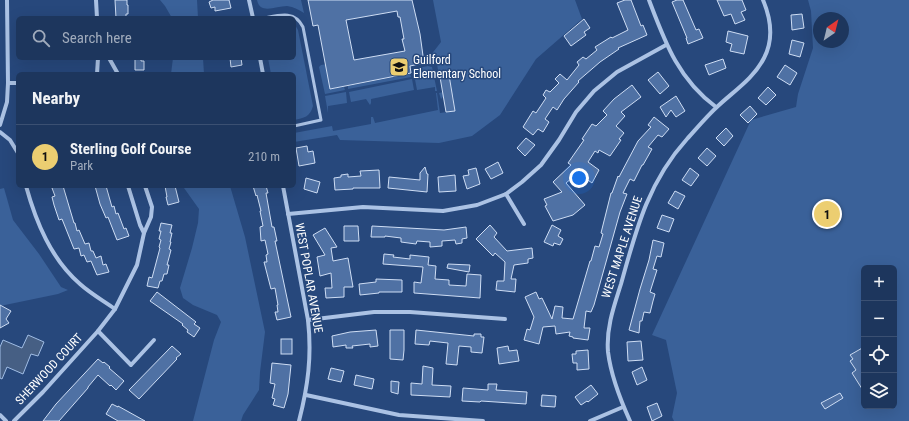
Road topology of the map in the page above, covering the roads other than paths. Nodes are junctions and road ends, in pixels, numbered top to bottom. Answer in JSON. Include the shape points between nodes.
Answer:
{"nodes":[{"id":1,"x":7,"y":0,"type":"edge"},
{"id":2,"x":96,"y":0,"type":"edge"},
{"id":3,"x":249,"y":0,"type":"edge"},
{"id":4,"x":649,"y":0,"type":"edge"},
{"id":5,"x":763,"y":0,"type":"edge"},
{"id":6,"x":97,"y":16,"type":"edge"},
{"id":7,"x":252,"y":16,"type":"edge"},
{"id":8,"x":276,"y":16,"type":"edge"},
{"id":9,"x":293,"y":16,"type":"edge"},
{"id":10,"x":296,"y":18,"type":"edge"},
{"id":11,"x":666,"y":45,"type":"junction"},
{"id":12,"x":98,"y":60,"type":"edge"},
{"id":13,"x":110,"y":60,"type":"edge"},
{"id":14,"x":260,"y":60,"type":"edge"},
{"id":15,"x":97,"y":72,"type":"edge"},
{"id":16,"x":117,"y":72,"type":"edge"},
{"id":17,"x":263,"y":72,"type":"edge"},
{"id":18,"x":16,"y":83,"type":"edge"},
{"id":19,"x":8,"y":84,"type":"junction"},
{"id":20,"x":716,"y":108,"type":"junction"},
{"id":21,"x":0,"y":124,"type":"edge"},
{"id":22,"x":296,"y":126,"type":"edge"},
{"id":23,"x":0,"y":132,"type":"edge"},
{"id":24,"x":16,"y":150,"type":"edge"},
{"id":25,"x":27,"y":188,"type":"edge"},
{"id":26,"x":129,"y":188,"type":"edge"},
{"id":27,"x":146,"y":188,"type":"edge"},
{"id":28,"x":283,"y":188,"type":"edge"},
{"id":29,"x":506,"y":194,"type":"junction"},
{"id":30,"x":288,"y":214,"type":"junction"},
{"id":31,"x":524,"y":224,"type":"dead end"},
{"id":32,"x":144,"y":233,"type":"junction"},
{"id":33,"x":115,"y":309,"type":"junction"},
{"id":34,"x":506,"y":319,"type":"dead end"},
{"id":35,"x":308,"y":320,"type":"junction"},
{"id":36,"x":98,"y":331,"type":"junction"},
{"id":37,"x":154,"y":340,"type":"dead end"},
{"id":38,"x":306,"y":395,"type":"junction"},
{"id":39,"x":623,"y":407,"type":"junction"},
{"id":40,"x":0,"y":415,"type":"edge"},
{"id":41,"x":6,"y":421,"type":"edge"},
{"id":42,"x":14,"y":421,"type":"edge"},
{"id":43,"x":298,"y":421,"type":"edge"},
{"id":44,"x":483,"y":421,"type":"edge"},
{"id":45,"x":590,"y":421,"type":"edge"},
{"id":46,"x":630,"y":421,"type":"edge"}],
"edges":[{"from":1,"to":19,"type":"street"},
{"from":2,"to":6,"type":"street"},
{"from":3,"to":7,"type":"street"},
{"from":4,"to":11,"type":"street"},
{"from":5,"to":20,"type":"street","name":"WEST MAPLE AVENUE","via":[[771,26],[770,44],[764,59]]},
{"from":8,"to":9,"type":"lane"},
{"from":10,"to":22,"type":"lane","via":[[303,26],[321,120]]},
{"from":11,"to":20,"type":"street","via":[[692,86]]},
{"from":11,"to":29,"type":"street","via":[[617,72],[594,91],[576,112],[541,165]]},
{"from":12,"to":15,"type":"street"},
{"from":13,"to":16,"type":"street"},
{"from":14,"to":17,"type":"street"},
{"from":18,"to":19,"type":"street"},
{"from":19,"to":21,"type":"street","via":[[7,102]]},
{"from":20,"to":39,"type":"street","name":"WEST MAPLE AVENUE","via":[[685,140],[660,175],[647,198],[635,232],[610,320],[608,336],[608,352]]},
{"from":23,"to":24,"type":"street","via":[[10,140]]},
{"from":25,"to":33,"type":"street","via":[[38,223],[57,258],[82,286]]},
{"from":26,"to":32,"type":"street"},
{"from":27,"to":32,"type":"street","name":"SHERWOOD COURT","via":[[152,207]]},
{"from":28,"to":30,"type":"street","name":"WEST POPLAR AVENUE"},
{"from":29,"to":30,"type":"street","via":[[477,205],[443,211],[363,207]]},
{"from":29,"to":31,"type":"street"},
{"from":30,"to":35,"type":"street","name":"WEST POPLAR AVENUE"},
{"from":32,"to":33,"type":"street","name":"SHERWOOD COURT","via":[[137,265]]},
{"from":33,"to":36,"type":"street","name":"SHERWOOD COURT"},
{"from":34,"to":35,"type":"street","via":[[374,312]]},
{"from":35,"to":38,"type":"street","name":"WEST POPLAR AVENUE","via":[[310,361]]},
{"from":36,"to":37,"type":"street","name":"SHERWOOD COURT","via":[[131,365]]},
{"from":36,"to":42,"type":"street","name":"SHERWOOD COURT"},
{"from":38,"to":43,"type":"street","name":"WEST POPLAR AVENUE"},
{"from":38,"to":44,"type":"street","via":[[399,415]]},
{"from":39,"to":45,"type":"street"},
{"from":39,"to":46,"type":"street","name":"WEST MAPLE AVENUE"},
{"from":40,"to":41,"type":"street"}]}
